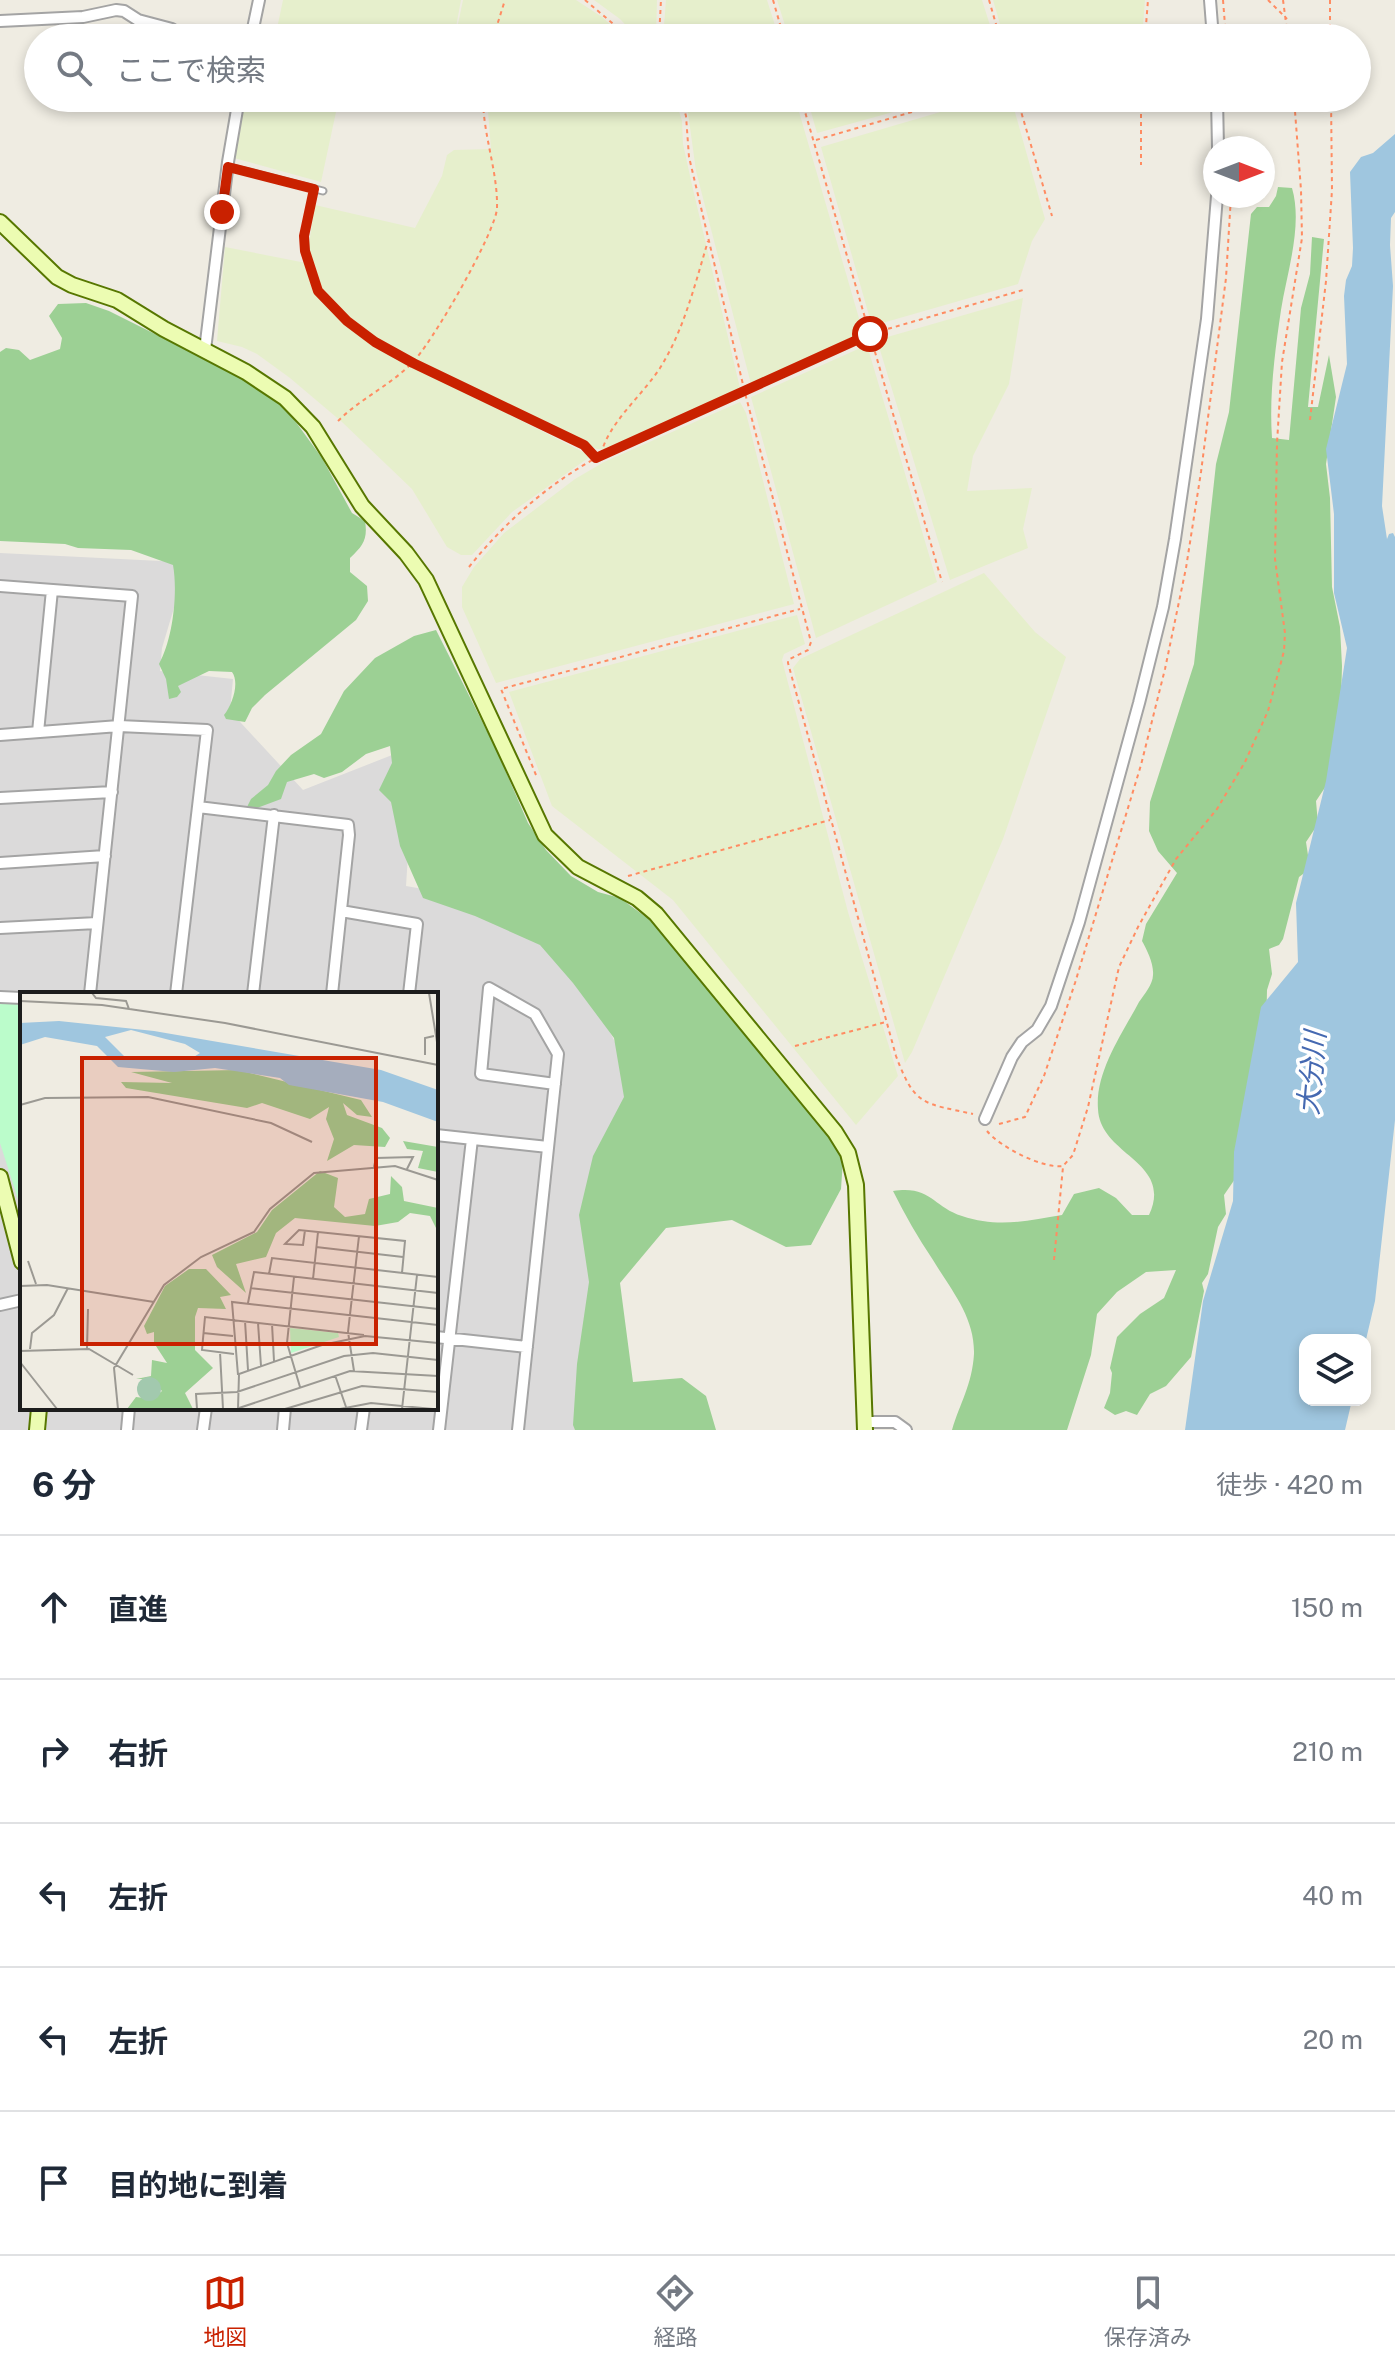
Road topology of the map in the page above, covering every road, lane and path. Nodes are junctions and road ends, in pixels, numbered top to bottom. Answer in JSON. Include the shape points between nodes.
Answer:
{"nodes":[{"id":1,"x":259,"y":0,"type":"edge"},
{"id":2,"x":505,"y":0,"type":"edge"},
{"id":3,"x":585,"y":0,"type":"edge"},
{"id":4,"x":661,"y":0,"type":"edge"},
{"id":5,"x":773,"y":0,"type":"edge"},
{"id":6,"x":989,"y":0,"type":"edge"},
{"id":7,"x":1148,"y":0,"type":"edge"},
{"id":8,"x":1210,"y":0,"type":"edge"},
{"id":9,"x":1223,"y":0,"type":"edge"},
{"id":10,"x":1268,"y":0,"type":"edge"},
{"id":11,"x":1283,"y":0,"type":"edge"},
{"id":12,"x":1330,"y":0,"type":"edge"},
{"id":13,"x":1287,"y":19,"type":"junction"},
{"id":14,"x":0,"y":21,"type":"edge"},
{"id":15,"x":153,"y":24,"type":"edge"},
{"id":16,"x":254,"y":24,"type":"edge"},
{"id":17,"x":497,"y":24,"type":"edge"},
{"id":18,"x":613,"y":24,"type":"edge"},
{"id":19,"x":660,"y":24,"type":"edge"},
{"id":20,"x":780,"y":24,"type":"edge"},
{"id":21,"x":996,"y":24,"type":"edge"},
{"id":22,"x":1146,"y":24,"type":"edge"},
{"id":23,"x":1212,"y":24,"type":"edge"},
{"id":24,"x":1225,"y":24,"type":"edge"},
{"id":25,"x":1287,"y":24,"type":"edge"},
{"id":26,"x":1330,"y":24,"type":"edge"},
{"id":27,"x":237,"y":112,"type":"edge"},
{"id":28,"x":483,"y":112,"type":"edge"},
{"id":29,"x":685,"y":112,"type":"edge"},
{"id":30,"x":805,"y":112,"type":"edge"},
{"id":31,"x":912,"y":112,"type":"edge"},
{"id":32,"x":1021,"y":112,"type":"edge"},
{"id":33,"x":1141,"y":112,"type":"edge"},
{"id":34,"x":1217,"y":112,"type":"edge"},
{"id":35,"x":1295,"y":112,"type":"edge"},
{"id":36,"x":1331,"y":112,"type":"edge"},
{"id":37,"x":1218,"y":136,"type":"edge"},
{"id":38,"x":814,"y":141,"type":"junction"},
{"id":39,"x":1141,"y":165,"type":"dead end"},
{"id":40,"x":228,"y":167,"type":"junction"},
{"id":41,"x":314,"y":189,"type":"junction"},
{"id":42,"x":323,"y":191,"type":"dead end"},
{"id":43,"x":1216,"y":208,"type":"edge"},
{"id":44,"x":1230,"y":208,"type":"edge"},
{"id":45,"x":1052,"y":216,"type":"dead end"},
{"id":46,"x":0,"y":222,"type":"edge"},
{"id":47,"x":709,"y":240,"type":"junction"},
{"id":48,"x":1023,"y":290,"type":"dead end"},
{"id":49,"x":870,"y":334,"type":"junction"},
{"id":50,"x":205,"y":350,"type":"junction"},
{"id":51,"x":413,"y":363,"type":"junction"},
{"id":52,"x":745,"y":393,"type":"junction"},
{"id":53,"x":1310,"y":420,"type":"dead end"},
{"id":54,"x":338,"y":421,"type":"dead end"},
{"id":55,"x":600,"y":456,"type":"junction"},
{"id":56,"x":596,"y":458,"type":"junction"},
{"id":57,"x":469,"y":567,"type":"dead end"},
{"id":58,"x":942,"y":582,"type":"dead end"},
{"id":59,"x":0,"y":586,"type":"edge"},
{"id":60,"x":52,"y":590,"type":"junction"},
{"id":61,"x":802,"y":608,"type":"junction"},
{"id":62,"x":119,"y":726,"type":"junction"},
{"id":63,"x":38,"y":732,"type":"junction"},
{"id":64,"x":0,"y":735,"type":"edge"},
{"id":65,"x":536,"y":775,"type":"dead end"},
{"id":66,"x":112,"y":792,"type":"junction"},
{"id":67,"x":0,"y":798,"type":"edge"},
{"id":68,"x":198,"y":807,"type":"junction"},
{"id":69,"x":274,"y":815,"type":"junction"},
{"id":70,"x":831,"y":820,"type":"junction"},
{"id":71,"x":105,"y":856,"type":"junction"},
{"id":72,"x":0,"y":863,"type":"edge"},
{"id":73,"x":628,"y":876,"type":"dead end"},
{"id":74,"x":341,"y":911,"type":"junction"},
{"id":75,"x":97,"y":923,"type":"junction"},
{"id":76,"x":0,"y":928,"type":"edge"},
{"id":77,"x":90,"y":992,"type":"edge"},
{"id":78,"x":176,"y":992,"type":"edge"},
{"id":79,"x":253,"y":992,"type":"edge"},
{"id":80,"x":332,"y":992,"type":"edge"},
{"id":81,"x":409,"y":992,"type":"edge"},
{"id":82,"x":0,"y":997,"type":"edge"},
{"id":83,"x":20,"y":998,"type":"edge"},
{"id":84,"x":886,"y":1022,"type":"junction"},
{"id":85,"x":795,"y":1046,"type":"dead end"},
{"id":86,"x":555,"y":1084,"type":"junction"},
{"id":87,"x":985,"y":1119,"type":"junction"},
{"id":88,"x":438,"y":1135,"type":"edge"},
{"id":89,"x":472,"y":1139,"type":"junction"},
{"id":90,"x":548,"y":1147,"type":"junction"},
{"id":91,"x":1063,"y":1166,"type":"junction"},
{"id":92,"x":0,"y":1177,"type":"edge"},
{"id":93,"x":20,"y":1254,"type":"edge"},
{"id":94,"x":1054,"y":1260,"type":"dead end"},
{"id":95,"x":20,"y":1300,"type":"edge"},
{"id":96,"x":0,"y":1305,"type":"edge"},
{"id":97,"x":438,"y":1337,"type":"edge"},
{"id":98,"x":450,"y":1339,"type":"junction"},
{"id":99,"x":527,"y":1347,"type":"junction"},
{"id":100,"x":39,"y":1410,"type":"edge"},
{"id":101,"x":129,"y":1410,"type":"edge"},
{"id":102,"x":206,"y":1410,"type":"edge"},
{"id":103,"x":285,"y":1410,"type":"edge"},
{"id":104,"x":364,"y":1410,"type":"edge"},
{"id":105,"x":865,"y":1426,"type":"edge"},
{"id":106,"x":37,"y":1430,"type":"edge"},
{"id":107,"x":127,"y":1430,"type":"edge"},
{"id":108,"x":203,"y":1430,"type":"edge"},
{"id":109,"x":283,"y":1430,"type":"edge"},
{"id":110,"x":361,"y":1430,"type":"edge"},
{"id":111,"x":439,"y":1430,"type":"edge"},
{"id":112,"x":518,"y":1430,"type":"edge"},
{"id":113,"x":906,"y":1430,"type":"edge"}],
"edges":[{"from":1,"to":16,"type":"street"},
{"from":2,"to":17,"type":"path"},
{"from":3,"to":18,"type":"path"},
{"from":4,"to":19,"type":"path"},
{"from":5,"to":20,"type":"path"},
{"from":6,"to":21,"type":"path"},
{"from":7,"to":22,"type":"path"},
{"from":8,"to":23,"type":"street"},
{"from":9,"to":24,"type":"path"},
{"from":10,"to":13,"type":"path"},
{"from":11,"to":13,"type":"path"},
{"from":12,"to":26,"type":"path"},
{"from":13,"to":25,"type":"path"},
{"from":14,"to":15,"type":"street","via":[[116,10]]},
{"from":27,"to":40,"type":"street"},
{"from":28,"to":51,"type":"path","via":[[495,218],[446,315]]},
{"from":29,"to":47,"type":"path","via":[[689,157]]},
{"from":30,"to":38,"type":"path"},
{"from":31,"to":38,"type":"path"},
{"from":32,"to":45,"type":"path"},
{"from":33,"to":39,"type":"path"},
{"from":34,"to":37,"type":"street"},
{"from":35,"to":91,"type":"path","via":[[1302,238],[1282,362],[1277,443],[1275,559],[1284,651],[1268,711],[1245,762],[1217,809],[1176,859],[1124,956],[1077,1149]]},
{"from":36,"to":53,"type":"path","via":[[1326,281]]},
{"from":38,"to":49,"type":"path"},
{"from":40,"to":41,"type":"lane"},
{"from":40,"to":50,"type":"street"},
{"from":41,"to":42,"type":"lane"},
{"from":41,"to":51,"type":"path","via":[[304,245],[318,291],[363,333]]},
{"from":43,"to":87,"type":"street","via":[[1207,319],[1175,539],[1139,703],[1051,1006],[1012,1057]]},
{"from":44,"to":87,"type":"path","via":[[1226,278],[1192,527],[1141,765],[1032,1106],[1025,1117],[1012,1122]]},
{"from":46,"to":50,"type":"street","via":[[57,277],[110,297]]},
{"from":47,"to":52,"type":"path"},
{"from":47,"to":55,"type":"path","via":[[672,347],[608,436]]},
{"from":48,"to":49,"type":"path"},
{"from":49,"to":52,"type":"path"},
{"from":49,"to":58,"type":"path"},
{"from":50,"to":105,"type":"street","via":[[262,381],[306,417],[352,494],[418,567],[538,825],[553,844],[585,873],[637,898],[656,914],[843,1143],[856,1185]]},
{"from":51,"to":54,"type":"path"},
{"from":51,"to":56,"type":"path","via":[[584,445]]},
{"from":52,"to":55,"type":"path"},
{"from":52,"to":61,"type":"path"},
{"from":55,"to":56,"type":"path"},
{"from":56,"to":57,"type":"path","via":[[511,521]]},
{"from":59,"to":60,"type":"street"},
{"from":60,"to":62,"type":"street","via":[[132,596]]},
{"from":60,"to":63,"type":"street"},
{"from":61,"to":65,"type":"path","via":[[501,689]]},
{"from":61,"to":70,"type":"path","via":[[811,644],[788,663]]},
{"from":62,"to":63,"type":"street"},
{"from":62,"to":66,"type":"street"},
{"from":62,"to":68,"type":"street","via":[[207,730]]},
{"from":63,"to":64,"type":"street"},
{"from":66,"to":67,"type":"street"},
{"from":66,"to":71,"type":"street"},
{"from":68,"to":69,"type":"street"},
{"from":68,"to":78,"type":"street"},
{"from":69,"to":74,"type":"street","via":[[348,825]]},
{"from":69,"to":79,"type":"street"},
{"from":70,"to":73,"type":"path"},
{"from":70,"to":84,"type":"path"},
{"from":71,"to":72,"type":"street"},
{"from":71,"to":75,"type":"street"},
{"from":74,"to":80,"type":"street"},
{"from":74,"to":81,"type":"street","via":[[417,924]]},
{"from":75,"to":76,"type":"street"},
{"from":75,"to":77,"type":"street"},
{"from":82,"to":83,"type":"street"},
{"from":84,"to":85,"type":"path"},
{"from":84,"to":87,"type":"path","via":[[903,1075],[918,1097],[938,1108]]},
{"from":86,"to":86,"type":"street","via":[[558,1054],[535,1014],[489,988],[481,1074]]},
{"from":86,"to":90,"type":"street"},
{"from":87,"to":91,"type":"path","via":[[997,1141],[1043,1164]]},
{"from":88,"to":89,"type":"street"},
{"from":89,"to":90,"type":"street"},
{"from":89,"to":98,"type":"street"},
{"from":90,"to":99,"type":"street"},
{"from":91,"to":94,"type":"path"},
{"from":92,"to":93,"type":"street"},
{"from":95,"to":96,"type":"street"},
{"from":97,"to":98,"type":"street"},
{"from":98,"to":99,"type":"street"},
{"from":98,"to":111,"type":"street"},
{"from":99,"to":112,"type":"street"},
{"from":100,"to":106,"type":"street"},
{"from":101,"to":107,"type":"street"},
{"from":102,"to":108,"type":"street"},
{"from":103,"to":109,"type":"street"},
{"from":104,"to":110,"type":"street"},
{"from":105,"to":113,"type":"street","via":[[895,1422]]}]}
